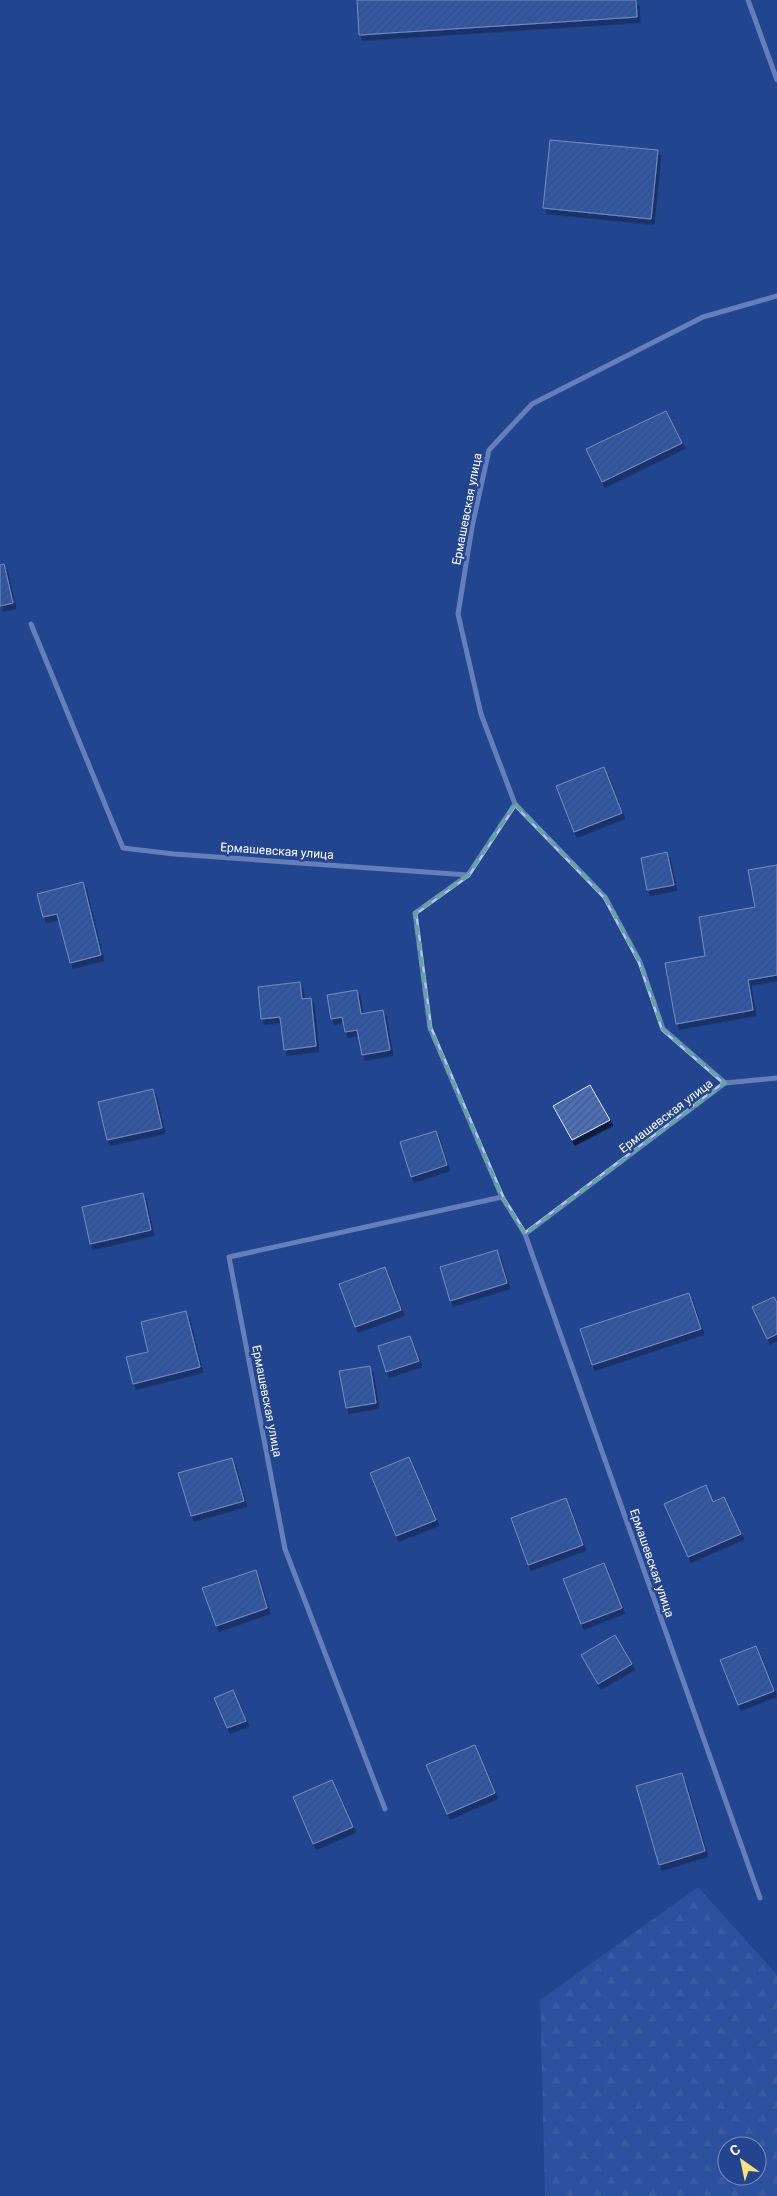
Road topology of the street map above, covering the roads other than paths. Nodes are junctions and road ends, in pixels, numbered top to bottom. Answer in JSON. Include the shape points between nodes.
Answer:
{"nodes":[{"id":1,"x":748,"y":0,"type":"edge"},
{"id":2,"x":777,"y":80,"type":"edge"},
{"id":3,"x":777,"y":296,"type":"edge"},
{"id":4,"x":31,"y":624,"type":"dead end"},
{"id":5,"x":515,"y":804,"type":"junction"},
{"id":6,"x":468,"y":875,"type":"junction"},
{"id":7,"x":777,"y":1078,"type":"edge"},
{"id":8,"x":725,"y":1083,"type":"junction"},
{"id":9,"x":502,"y":1197,"type":"junction"},
{"id":10,"x":525,"y":1234,"type":"junction"},
{"id":11,"x":385,"y":1809,"type":"dead end"},
{"id":12,"x":760,"y":1898,"type":"dead end"}],
"edges":[{"from":1,"to":2,"type":"street"},
{"from":3,"to":5,"type":"street","name":"Ермашевская улица","via":[[703,317],[532,404],[489,450],[458,614],[481,714]]},
{"from":4,"to":6,"type":"street","name":"Ермашевская улица","via":[[123,848]]},
{"from":5,"to":6,"type":"street","name":"Ермашевская улица"},
{"from":5,"to":8,"type":"street","name":"Ермашевская улица","via":[[605,897],[640,962],[663,1029]]},
{"from":6,"to":9,"type":"street","name":"Ермашевская улица","via":[[415,913],[430,1028]]},
{"from":7,"to":8,"type":"street"},
{"from":8,"to":10,"type":"street","name":"Ермашевская улица"},
{"from":9,"to":10,"type":"street","name":"Ермашевская улица"},
{"from":9,"to":11,"type":"street","name":"Ермашевская улица","via":[[229,1257],[285,1549]]},
{"from":10,"to":12,"type":"street","name":"Ермашевская улица"}]}
